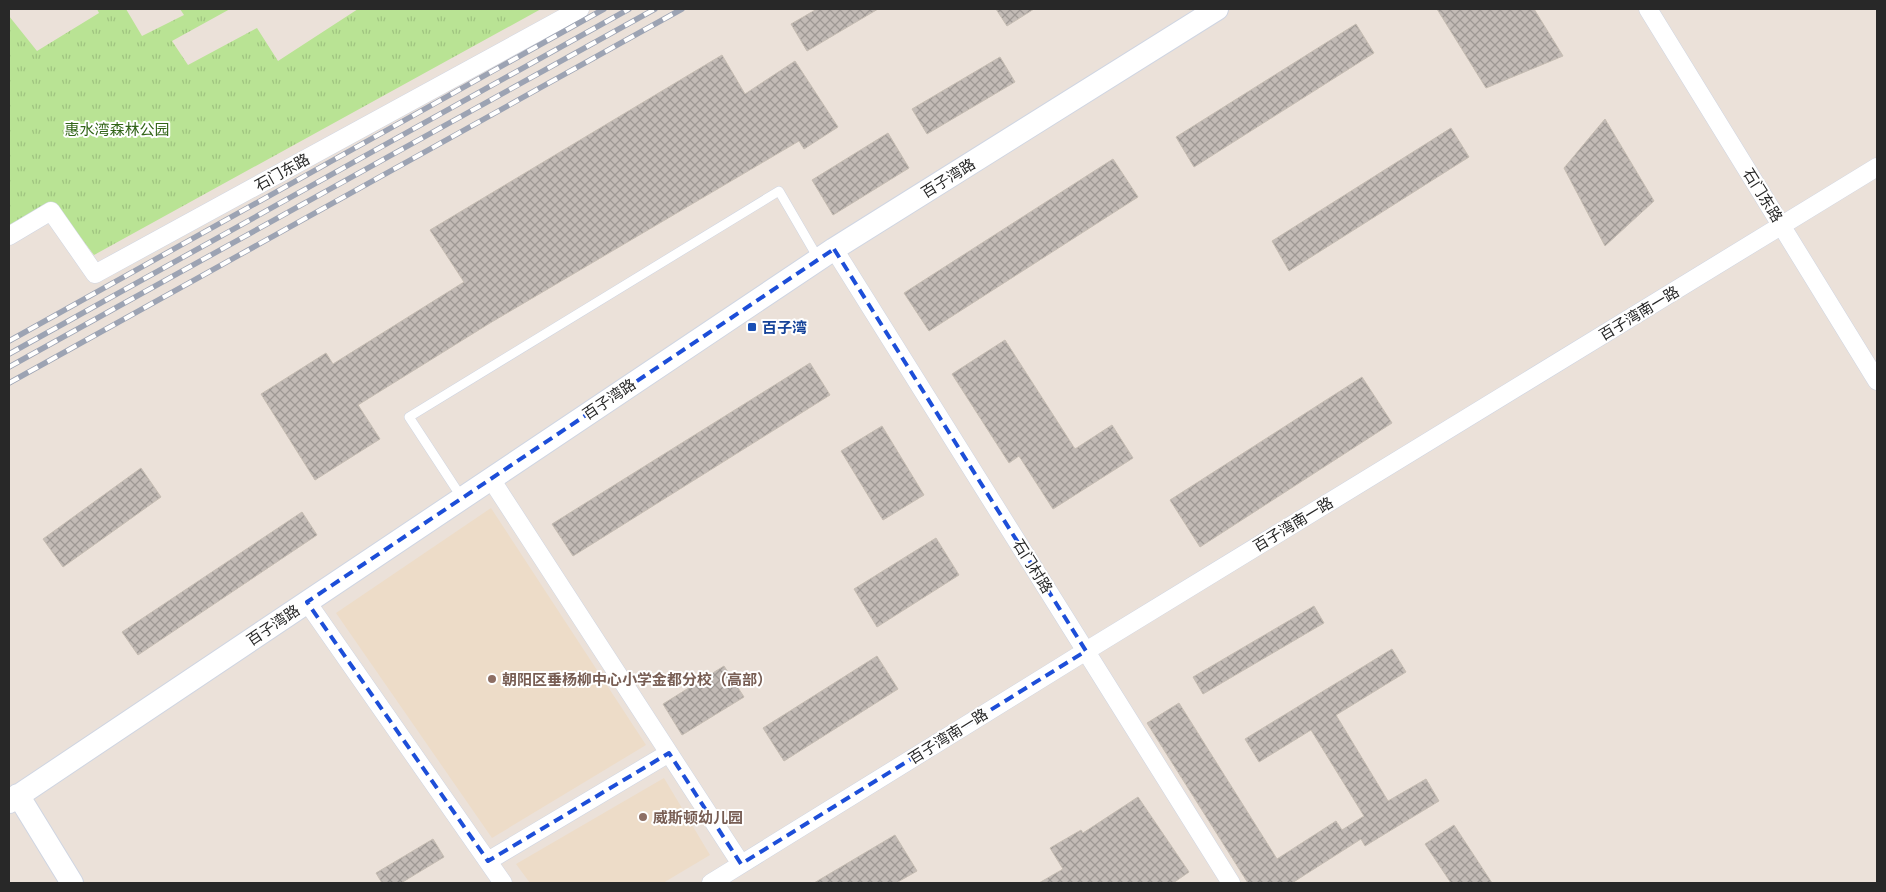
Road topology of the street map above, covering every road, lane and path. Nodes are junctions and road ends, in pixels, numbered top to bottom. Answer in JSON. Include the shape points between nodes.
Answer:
{"nodes":[{"id":1,"x":580,"y":9,"type":"edge"},
{"id":2,"x":1217,"y":9,"type":"edge"},
{"id":3,"x":1648,"y":9,"type":"edge"},
{"id":4,"x":1877,"y":167,"type":"edge"},
{"id":5,"x":1781,"y":226,"type":"junction"},
{"id":6,"x":9,"y":236,"type":"edge"},
{"id":7,"x":826,"y":254,"type":"junction"},
{"id":8,"x":1877,"y":381,"type":"edge"},
{"id":9,"x":491,"y":479,"type":"junction"},
{"id":10,"x":462,"y":498,"type":"junction"},
{"id":11,"x":307,"y":602,"type":"junction"},
{"id":12,"x":1086,"y":651,"type":"junction"},
{"id":13,"x":669,"y":753,"type":"junction"},
{"id":14,"x":13,"y":799,"type":"edge"},
{"id":15,"x":488,"y":860,"type":"junction"},
{"id":16,"x":741,"y":864,"type":"junction"},
{"id":17,"x":72,"y":883,"type":"edge"},
{"id":18,"x":503,"y":883,"type":"edge"},
{"id":19,"x":711,"y":883,"type":"edge"},
{"id":20,"x":1231,"y":883,"type":"edge"}],
"edges":[{"from":1,"to":6,"type":"street","name":"石门东路","via":[[95,274],[52,211]]},
{"from":2,"to":7,"type":"street","name":"百子湾路"},
{"from":3,"to":5,"type":"street","name":"石门东路"},
{"from":4,"to":5,"type":"street","name":"百子湾南一路"},
{"from":5,"to":8,"type":"street","name":"石门东路"},
{"from":5,"to":12,"type":"street","name":"百子湾南一路"},
{"from":7,"to":9,"type":"street","name":"百子湾路"},
{"from":7,"to":10,"type":"lane","via":[[779,191],[410,417]]},
{"from":7,"to":12,"type":"street","name":"石门村路"},
{"from":9,"to":10,"type":"street","name":"百子湾路"},
{"from":9,"to":13,"type":"street"},
{"from":10,"to":11,"type":"street","name":"百子湾路"},
{"from":11,"to":14,"type":"street","name":"百子湾路"},
{"from":11,"to":15,"type":"street"},
{"from":12,"to":16,"type":"street","name":"百子湾南一路"},
{"from":12,"to":20,"type":"street","name":"石门村路"},
{"from":13,"to":15,"type":"street"},
{"from":13,"to":16,"type":"street"},
{"from":14,"to":17,"type":"street"},
{"from":15,"to":18,"type":"street"},
{"from":16,"to":19,"type":"street","name":"百子湾南一路"}]}
